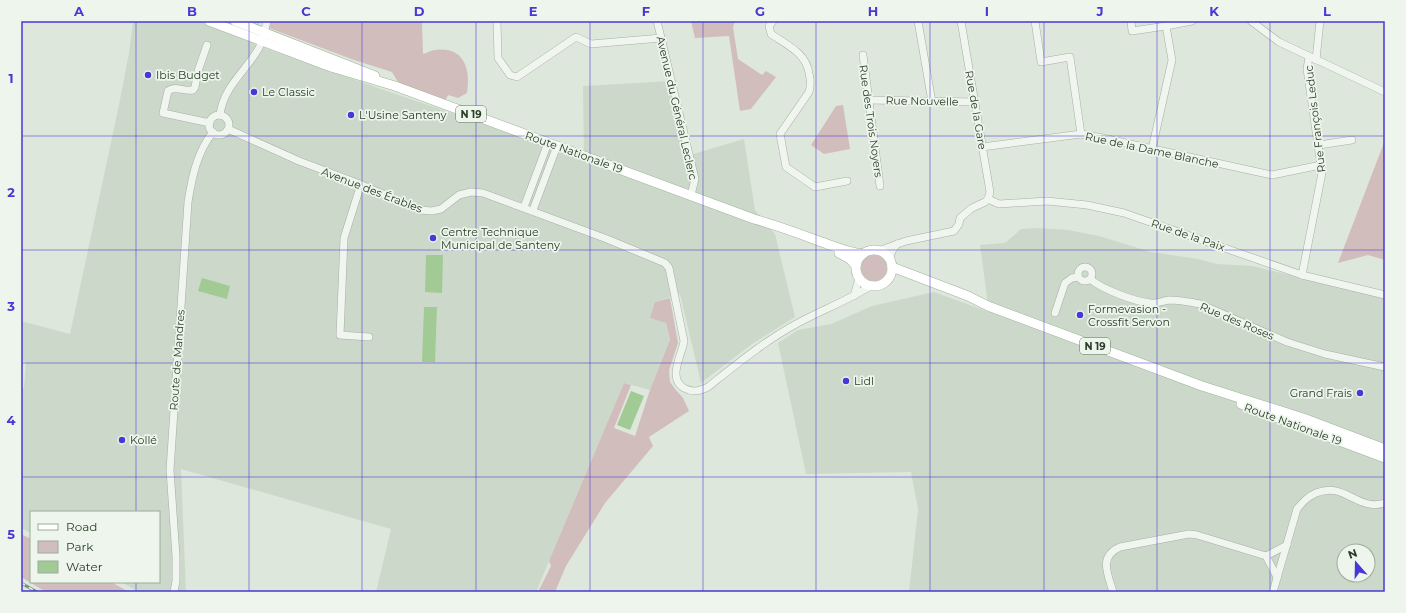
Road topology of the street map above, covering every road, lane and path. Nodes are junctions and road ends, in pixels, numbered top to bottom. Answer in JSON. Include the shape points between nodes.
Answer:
{"nodes":[{"id":1,"x":209,"y":21,"type":"edge"},
{"id":2,"x":235,"y":21,"type":"edge"},
{"id":3,"x":267,"y":21,"type":"edge"},
{"id":4,"x":497,"y":21,"type":"edge"},
{"id":5,"x":657,"y":21,"type":"edge"},
{"id":6,"x":773,"y":21,"type":"edge"},
{"id":7,"x":918,"y":21,"type":"edge"},
{"id":8,"x":961,"y":21,"type":"edge"},
{"id":9,"x":1035,"y":21,"type":"edge"},
{"id":10,"x":1130,"y":21,"type":"edge"},
{"id":11,"x":1192,"y":21,"type":"edge"},
{"id":12,"x":1251,"y":21,"type":"edge"},
{"id":13,"x":1320,"y":21,"type":"edge"},
{"id":14,"x":1166,"y":26,"type":"junction"},
{"id":15,"x":263,"y":36,"type":"junction"},
{"id":16,"x":661,"y":38,"type":"junction"},
{"id":17,"x":207,"y":45,"type":"dead end"},
{"id":18,"x":862,"y":55,"type":"dead end"},
{"id":19,"x":1309,"y":57,"type":"junction"},
{"id":20,"x":1316,"y":60,"type":"junction"},
{"id":21,"x":1385,"y":92,"type":"edge"},
{"id":22,"x":868,"y":100,"type":"junction"},
{"id":23,"x":932,"y":102,"type":"junction"},
{"id":24,"x":975,"y":102,"type":"junction"},
{"id":25,"x":220,"y":115,"type":"junction"},
{"id":26,"x":210,"y":123,"type":"junction"},
{"id":27,"x":228,"y":129,"type":"junction"},
{"id":28,"x":213,"y":132,"type":"junction"},
{"id":29,"x":1081,"y":134,"type":"junction"},
{"id":30,"x":1352,"y":140,"type":"dead end"},
{"id":31,"x":548,"y":142,"type":"junction"},
{"id":32,"x":1318,"y":145,"type":"junction"},
{"id":33,"x":557,"y":146,"type":"junction"},
{"id":34,"x":982,"y":147,"type":"junction"},
{"id":35,"x":1152,"y":149,"type":"junction"},
{"id":36,"x":1321,"y":166,"type":"junction"},
{"id":37,"x":848,"y":181,"type":"dead end"},
{"id":38,"x":360,"y":184,"type":"junction"},
{"id":39,"x":880,"y":186,"type":"dead end"},
{"id":40,"x":691,"y":195,"type":"junction"},
{"id":41,"x":988,"y":199,"type":"junction"},
{"id":42,"x":524,"y":207,"type":"junction"},
{"id":43,"x":533,"y":210,"type":"junction"},
{"id":44,"x":754,"y":219,"type":"junction"},
{"id":45,"x":897,"y":244,"type":"junction"},
{"id":46,"x":878,"y":251,"type":"junction"},
{"id":47,"x":863,"y":254,"type":"junction"},
{"id":48,"x":890,"y":263,"type":"junction"},
{"id":49,"x":856,"y":266,"type":"junction"},
{"id":50,"x":1302,"y":275,"type":"junction"},
{"id":51,"x":1078,"y":277,"type":"junction"},
{"id":52,"x":859,"y":278,"type":"junction"},
{"id":53,"x":889,"y":278,"type":"junction"},
{"id":54,"x":1090,"y":279,"type":"junction"},
{"id":55,"x":872,"y":286,"type":"junction"},
{"id":56,"x":1385,"y":295,"type":"edge"},
{"id":57,"x":854,"y":296,"type":"junction"},
{"id":58,"x":988,"y":306,"type":"junction"},
{"id":59,"x":1054,"y":313,"type":"dead end"},
{"id":60,"x":369,"y":336,"type":"dead end"},
{"id":61,"x":1385,"y":367,"type":"edge"},
{"id":62,"x":1202,"y":386,"type":"junction"},
{"id":63,"x":1385,"y":449,"type":"edge"},
{"id":64,"x":1385,"y":458,"type":"edge"},
{"id":65,"x":1385,"y":503,"type":"edge"},
{"id":66,"x":1287,"y":545,"type":"junction"},
{"id":67,"x":1266,"y":556,"type":"junction"},
{"id":68,"x":1277,"y":577,"type":"junction"},
{"id":69,"x":174,"y":592,"type":"edge"},
{"id":70,"x":1113,"y":592,"type":"edge"},
{"id":71,"x":1272,"y":592,"type":"edge"}],
"edges":[{"from":1,"to":15,"type":"main road","name":"Route Nationale 19","number":"N 19"},
{"from":2,"to":15,"type":"main road","name":"Route Nationale 19","number":"N 19"},
{"from":3,"to":15,"type":"street"},
{"from":4,"to":16,"type":"street","via":[[498,58],[510,75],[517,77],[576,36],[591,44]]},
{"from":5,"to":16,"type":"street","name":"Avenue du Général Leclerc"},
{"from":6,"to":37,"type":"street","via":[[769,26],[771,34],[805,59],[811,85],[809,92],[780,134],[786,167],[814,187]]},
{"from":7,"to":23,"type":"street"},
{"from":8,"to":24,"type":"street","name":"Rue de la Gare"},
{"from":9,"to":29,"type":"street","via":[[1041,62],[1070,57]]},
{"from":10,"to":14,"type":"street","via":[[1132,31]]},
{"from":11,"to":14,"type":"street"},
{"from":12,"to":19,"type":"street","via":[[1279,42]]},
{"from":13,"to":20,"type":"street"},
{"from":14,"to":35,"type":"street","via":[[1172,60]]},
{"from":15,"to":25,"type":"street","via":[[258,48],[227,92]]},
{"from":15,"to":31,"type":"main road","name":"Route Nationale 19","number":"N 19","via":[[366,72],[395,86]]},
{"from":16,"to":40,"type":"street","name":"Avenue du Général Leclerc","via":[[695,179]]},
{"from":17,"to":26,"type":"street","via":[[195,87],[189,91],[170,89],[163,112]]},
{"from":18,"to":22,"type":"street","name":"Rue des Trois Noyers"},
{"from":19,"to":20,"type":"street"},
{"from":19,"to":32,"type":"street","name":"Rue François Leduc","via":[[1307,69]]},
{"from":20,"to":21,"type":"street"},
{"from":22,"to":23,"type":"street","name":"Rue Nouvelle"},
{"from":22,"to":39,"type":"street","name":"Rue des Trois Noyers"},
{"from":23,"to":24,"type":"street","name":"Rue Nouvelle"},
{"from":24,"to":34,"type":"street","name":"Rue de la Gare"},
{"from":25,"to":26,"type":"street","via":[[212,118]]},
{"from":25,"to":27,"type":"street","via":[[228,120]]},
{"from":26,"to":28,"type":"street"},
{"from":27,"to":28,"type":"street","via":[[221,135]]},
{"from":27,"to":38,"type":"street","name":"Avenue des Érables","via":[[309,166]]},
{"from":28,"to":69,"type":"street","name":"Route de Mandres","via":[[204,144],[196,164],[188,202],[170,470],[176,556]]},
{"from":29,"to":34,"type":"street","name":"Rue de la Dame Blanche"},
{"from":29,"to":35,"type":"street","name":"Rue de la Dame Blanche"},
{"from":30,"to":32,"type":"street"},
{"from":31,"to":33,"type":"main road","name":"Route Nationale 19","number":"N 19"},
{"from":31,"to":42,"type":"street"},
{"from":32,"to":36,"type":"street","name":"Rue François Leduc"},
{"from":33,"to":40,"type":"main road","name":"Route Nationale 19","number":"N 19"},
{"from":33,"to":43,"type":"street"},
{"from":34,"to":41,"type":"street","name":"Rue de la Gare","via":[[990,192]]},
{"from":35,"to":36,"type":"street","name":"Rue de la Dame Blanche","via":[[1272,175]]},
{"from":36,"to":50,"type":"street","name":"Rue François Leduc","via":[[1322,181]]},
{"from":38,"to":42,"type":"street","name":"Avenue des Érables","via":[[420,210],[441,209],[459,195],[471,192],[483,193]]},
{"from":38,"to":60,"type":"street","via":[[344,238],[340,335]]},
{"from":40,"to":44,"type":"main road","name":"Route Nationale 19","number":"N 19"},
{"from":41,"to":45,"type":"street","via":[[960,218],[954,231]]},
{"from":41,"to":50,"type":"street","name":"Rue de la Paix","via":[[999,204],[1047,200],[1124,213]]},
{"from":42,"to":43,"type":"street","name":"Avenue des Érables"},
{"from":43,"to":57,"type":"street","name":"Avenue des Érables","via":[[664,263],[669,268],[684,341],[676,375],[682,387],[690,391],[708,387],[779,334]]},
{"from":44,"to":47,"type":"main road","name":"Route Nationale 19","number":"N 19","via":[[778,225],[842,250]]},
{"from":44,"to":49,"type":"main road","name":"Route Nationale 19","number":"N 19","via":[[841,253]]},
{"from":45,"to":46,"type":"street"},
{"from":45,"to":48,"type":"street","via":[[892,251]]},
{"from":46,"to":47,"type":"main road"},
{"from":46,"to":48,"type":"main road","via":[[885,255]]},
{"from":47,"to":49,"type":"main road"},
{"from":48,"to":53,"type":"main road"},
{"from":48,"to":58,"type":"main road","name":"Route Nationale 19","number":"N 19"},
{"from":49,"to":52,"type":"main road"},
{"from":50,"to":56,"type":"street","name":"Rue de la Paix"},
{"from":51,"to":54,"type":"street","via":[[1084,281]]},
{"from":51,"to":54,"type":"street","via":[[1080,269],[1086,267],[1092,271]]},
{"from":51,"to":59,"type":"street","via":[[1066,283]]},
{"from":52,"to":55,"type":"main road"},
{"from":52,"to":57,"type":"street"},
{"from":53,"to":55,"type":"main road","via":[[880,285]]},
{"from":53,"to":58,"type":"main road","name":"Route Nationale 19","number":"N 19","via":[[908,278],[957,298]]},
{"from":54,"to":61,"type":"street","name":"Rue des Roses","via":[[1125,296],[1152,304],[1169,300],[1200,304],[1287,342],[1325,354]]},
{"from":55,"to":57,"type":"street","name":"Avenue des Érables"},
{"from":58,"to":62,"type":"main road","name":"Route Nationale 19","number":"N 19"},
{"from":62,"to":63,"type":"main road","name":"Route Nationale 19","number":"N 19","via":[[1303,418]]},
{"from":62,"to":64,"type":"main road","name":"Route Nationale 19","number":"N 19","via":[[1233,401]]},
{"from":65,"to":66,"type":"street","via":[[1366,504],[1332,490],[1323,490],[1311,495],[1297,510]]},
{"from":66,"to":67,"type":"street"},
{"from":66,"to":68,"type":"street"},
{"from":67,"to":68,"type":"street"},
{"from":67,"to":70,"type":"street","via":[[1189,534],[1120,547],[1107,557],[1106,565]]},
{"from":68,"to":71,"type":"street"}]}
